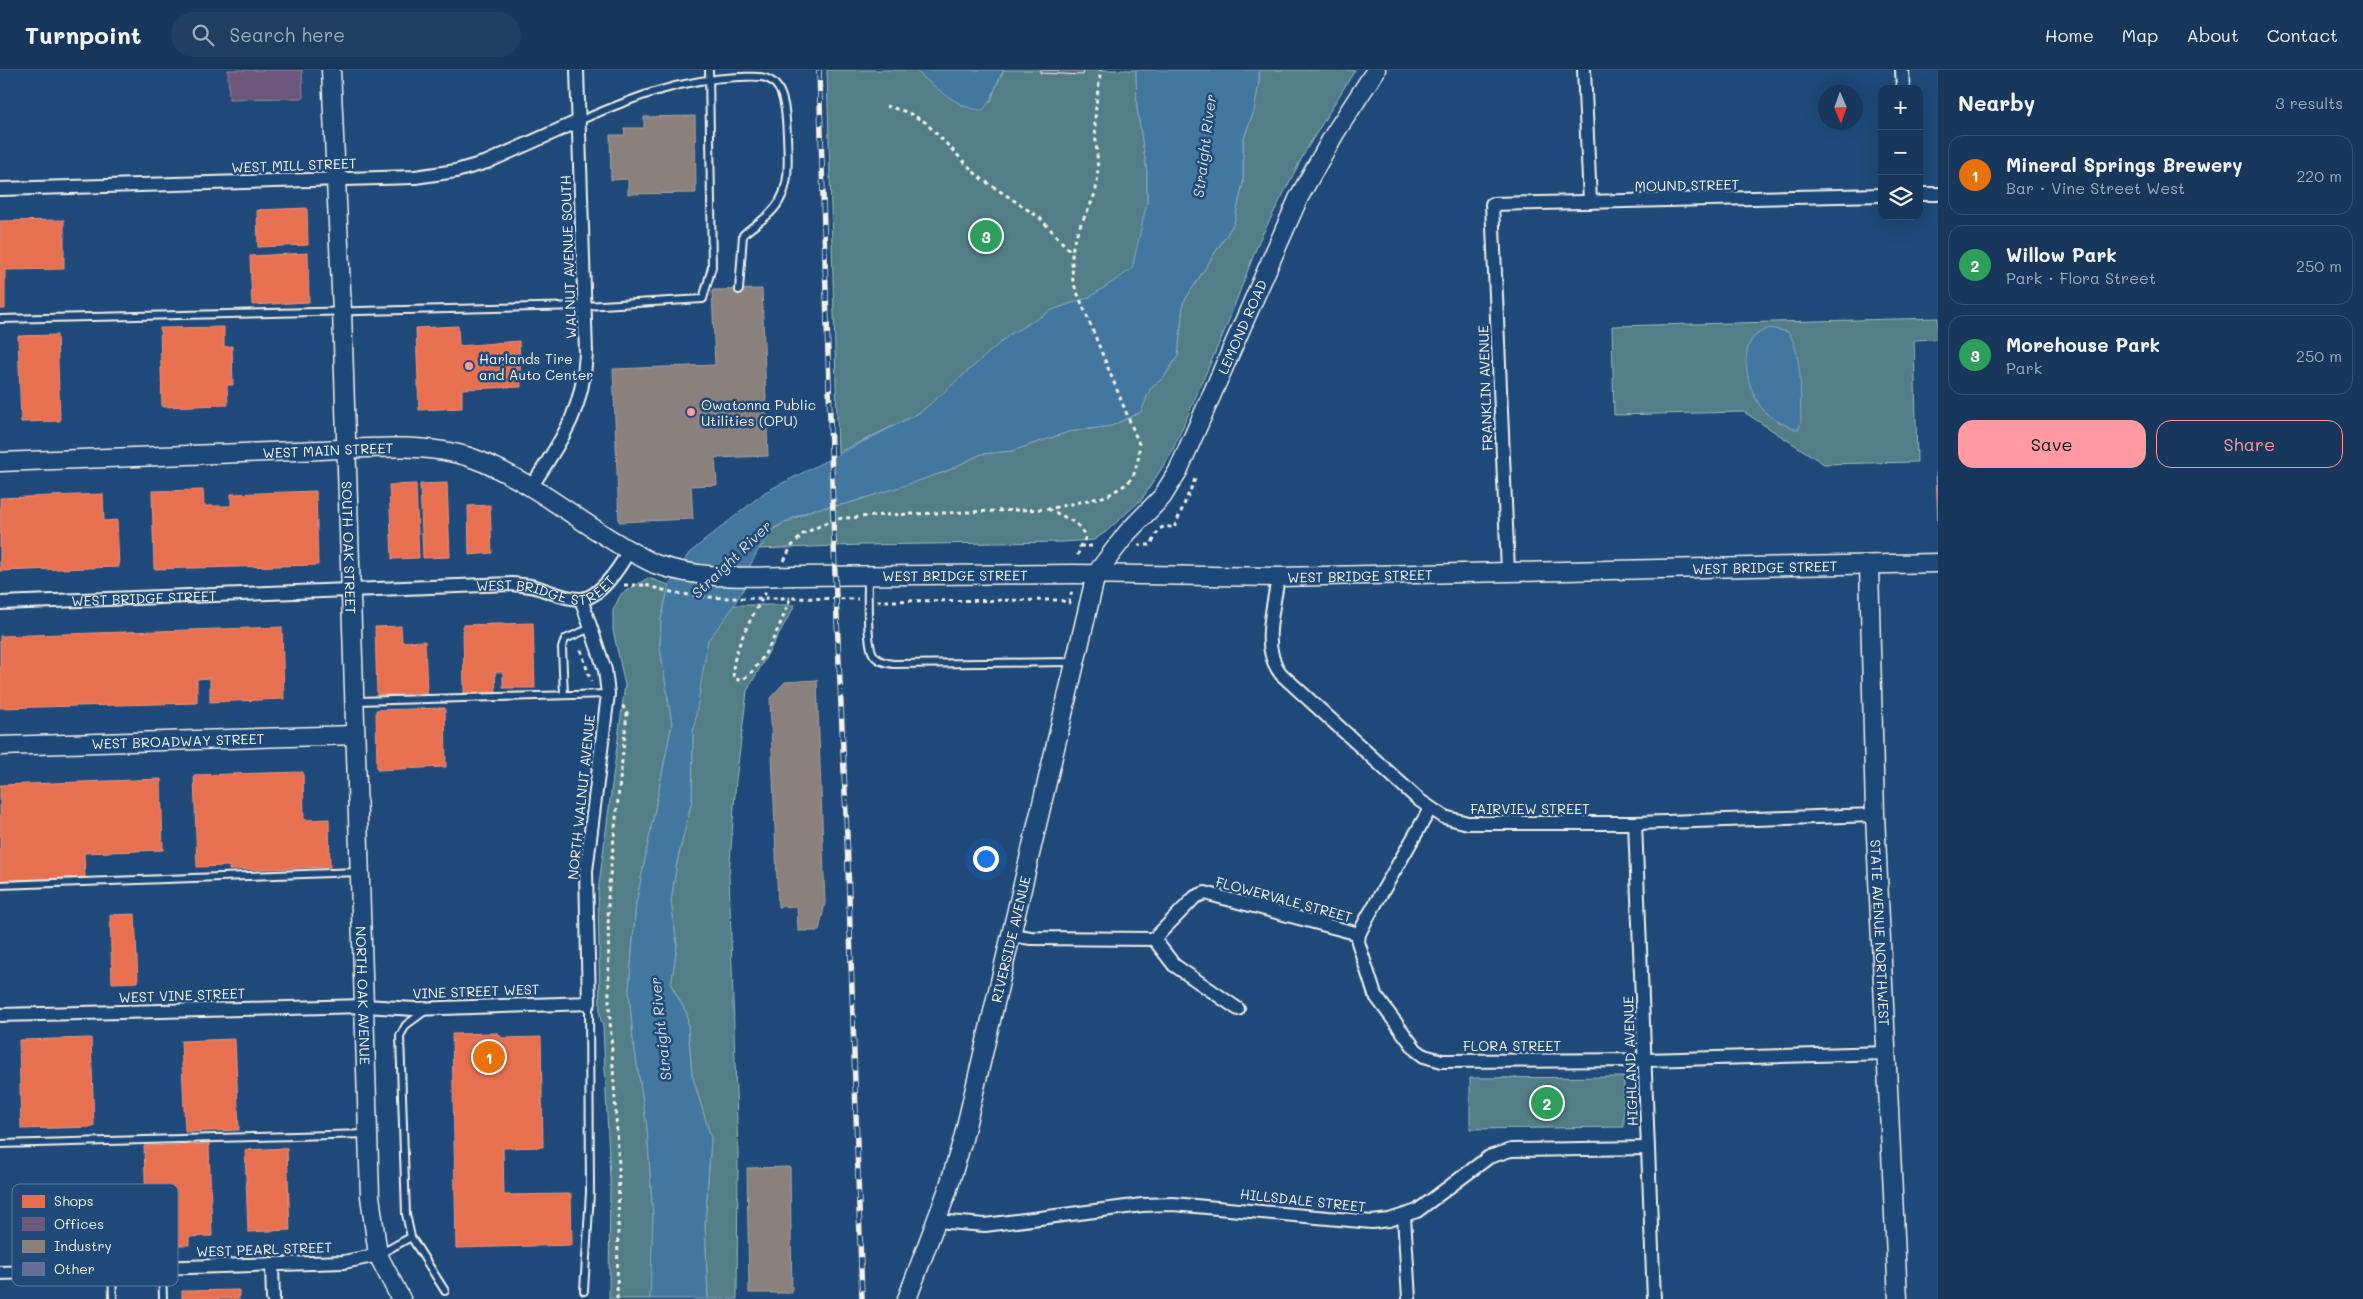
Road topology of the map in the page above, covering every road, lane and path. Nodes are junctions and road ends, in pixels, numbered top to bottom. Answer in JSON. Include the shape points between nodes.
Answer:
{"nodes":[{"id":1,"x":331,"y":70,"type":"edge"},
{"id":2,"x":577,"y":70,"type":"edge"},
{"id":3,"x":709,"y":70,"type":"edge"},
{"id":4,"x":1101,"y":70,"type":"edge"},
{"id":5,"x":1376,"y":70,"type":"edge"},
{"id":6,"x":1584,"y":70,"type":"edge"},
{"id":7,"x":1902,"y":70,"type":"edge"},
{"id":8,"x":709,"y":78,"type":"junction"},
{"id":9,"x":1903,"y":85,"type":"edge"},
{"id":10,"x":886,"y":106,"type":"dead end"},
{"id":11,"x":579,"y":121,"type":"junction"},
{"id":12,"x":335,"y":178,"type":"junction"},
{"id":13,"x":0,"y":189,"type":"edge"},
{"id":14,"x":1923,"y":194,"type":"edge"},
{"id":15,"x":1938,"y":194,"type":"edge"},
{"id":16,"x":1878,"y":196,"type":"edge"},
{"id":17,"x":1590,"y":202,"type":"junction"},
{"id":18,"x":1492,"y":204,"type":"joint"},
{"id":19,"x":1071,"y":253,"type":"junction"},
{"id":20,"x":739,"y":290,"type":"dead end"},
{"id":21,"x":585,"y":306,"type":"junction"},
{"id":22,"x":342,"y":311,"type":"junction"},
{"id":23,"x":0,"y":319,"type":"edge"},
{"id":24,"x":346,"y":450,"type":"junction"},
{"id":25,"x":0,"y":462,"type":"edge"},
{"id":26,"x":530,"y":489,"type":"junction"},
{"id":27,"x":1048,"y":509,"type":"junction"},
{"id":28,"x":1080,"y":546,"type":"dead end"},
{"id":29,"x":628,"y":552,"type":"junction"},
{"id":30,"x":1938,"y":562,"type":"edge"},
{"id":31,"x":1869,"y":565,"type":"junction"},
{"id":32,"x":788,"y":570,"type":"junction"},
{"id":33,"x":1508,"y":571,"type":"junction"},
{"id":34,"x":1096,"y":574,"type":"junction"},
{"id":35,"x":868,"y":575,"type":"junction"},
{"id":36,"x":1278,"y":577,"type":"junction"},
{"id":37,"x":621,"y":586,"type":"dead end"},
{"id":38,"x":351,"y":588,"type":"junction"},
{"id":39,"x":767,"y":590,"type":"dead end"},
{"id":40,"x":790,"y":598,"type":"junction"},
{"id":41,"x":581,"y":599,"type":"junction"},
{"id":42,"x":868,"y":600,"type":"junction"},
{"id":43,"x":0,"y":603,"type":"edge"},
{"id":44,"x":1069,"y":603,"type":"dead end"},
{"id":45,"x":591,"y":628,"type":"junction"},
{"id":46,"x":576,"y":634,"type":"junction"},
{"id":47,"x":1075,"y":662,"type":"junction"},
{"id":48,"x":608,"y":694,"type":"junction"},
{"id":49,"x":564,"y":695,"type":"junction"},
{"id":50,"x":354,"y":701,"type":"junction"},
{"id":51,"x":355,"y":735,"type":"junction"},
{"id":52,"x":0,"y":746,"type":"edge"},
{"id":53,"x":1430,"y":809,"type":"junction"},
{"id":54,"x":1875,"y":815,"type":"junction"},
{"id":55,"x":1635,"y":823,"type":"junction"},
{"id":56,"x":360,"y":872,"type":"junction"},
{"id":57,"x":0,"y":885,"type":"edge"},
{"id":58,"x":1359,"y":934,"type":"junction"},
{"id":59,"x":1010,"y":935,"type":"junction"},
{"id":60,"x":1154,"y":939,"type":"junction"},
{"id":61,"x":589,"y":1003,"type":"junction"},
{"id":62,"x":365,"y":1006,"type":"junction"},
{"id":63,"x":428,"y":1008,"type":"junction"},
{"id":64,"x":1238,"y":1009,"type":"dead end"},
{"id":65,"x":0,"y":1015,"type":"edge"},
{"id":66,"x":1886,"y":1053,"type":"junction"},
{"id":67,"x":1646,"y":1060,"type":"junction"},
{"id":68,"x":369,"y":1134,"type":"junction"},
{"id":69,"x":0,"y":1144,"type":"edge"},
{"id":70,"x":1647,"y":1148,"type":"junction"},
{"id":71,"x":1404,"y":1216,"type":"junction"},
{"id":72,"x":936,"y":1221,"type":"junction"},
{"id":73,"x":411,"y":1237,"type":"junction"},
{"id":74,"x":378,"y":1255,"type":"junction"},
{"id":75,"x":272,"y":1264,"type":"junction"},
{"id":76,"x":178,"y":1267,"type":"edge"},
{"id":77,"x":113,"y":1286,"type":"edge"},
{"id":78,"x":163,"y":1286,"type":"edge"},
{"id":79,"x":445,"y":1291,"type":"dead end"},
{"id":80,"x":584,"y":1291,"type":"dead end"},
{"id":81,"x":113,"y":1299,"type":"edge"},
{"id":82,"x":164,"y":1299,"type":"edge"},
{"id":83,"x":273,"y":1299,"type":"edge"},
{"id":84,"x":401,"y":1299,"type":"edge"},
{"id":85,"x":617,"y":1299,"type":"edge"},
{"id":86,"x":907,"y":1299,"type":"edge"},
{"id":87,"x":1409,"y":1299,"type":"edge"},
{"id":88,"x":1654,"y":1299,"type":"edge"},
{"id":89,"x":1898,"y":1299,"type":"edge"}],
"edges":[{"from":1,"to":12,"type":"main road","name":"SOUTH OAK STREET"},
{"from":2,"to":11,"type":"street","name":"WALNUT AVENUE SOUTH"},
{"from":3,"to":8,"type":"lane"},
{"from":4,"to":19,"type":"path","via":[[1096,102],[1097,185],[1094,200],[1076,233]]},
{"from":5,"to":34,"type":"main road","name":"LEMOND ROAD","via":[[1299,197],[1178,471],[1162,497],[1127,533]]},
{"from":6,"to":17,"type":"street"},
{"from":7,"to":9,"type":"street"},
{"from":8,"to":11,"type":"lane","via":[[636,97]]},
{"from":8,"to":20,"type":"lane","via":[[764,77],[775,84],[783,104],[788,179],[778,206],[743,235]]},
{"from":8,"to":21,"type":"lane","via":[[712,267],[703,300]]},
{"from":10,"to":19,"type":"path","via":[[925,122],[979,177],[1040,218]]},
{"from":11,"to":12,"type":"street","name":"WEST MILL STREET","via":[[487,162],[456,171],[414,177]]},
{"from":11,"to":21,"type":"street","name":"WALNUT AVENUE SOUTH"},
{"from":12,"to":13,"type":"street","name":"WEST MILL STREET"},
{"from":12,"to":22,"type":"main road","name":"SOUTH OAK STREET"},
{"from":14,"to":15,"type":"street"},
{"from":16,"to":17,"type":"street","name":"MOUND STREET"},
{"from":17,"to":18,"type":"street","name":"MOUND STREET"},
{"from":18,"to":33,"type":"street","name":"FRANKLIN AVENUE"},
{"from":19,"to":27,"type":"path","via":[[1073,282],[1137,435],[1140,456],[1128,483],[1107,496]]},
{"from":21,"to":22,"type":"lane"},
{"from":21,"to":26,"type":"street","name":"WALNUT AVENUE SOUTH","via":[[585,378],[579,403],[569,426]]},
{"from":22,"to":23,"type":"lane"},
{"from":22,"to":24,"type":"main road","name":"SOUTH OAK STREET"},
{"from":24,"to":25,"type":"main road","name":"WEST MAIN STREET"},
{"from":24,"to":26,"type":"main road","name":"WEST MAIN STREET","via":[[416,448],[443,451],[495,467]]},
{"from":24,"to":38,"type":"main road","name":"SOUTH OAK STREET"},
{"from":26,"to":29,"type":"main road","name":"WEST MAIN STREET"},
{"from":27,"to":28,"type":"path","via":[[1079,526],[1085,539]]},
{"from":27,"to":32,"type":"path","via":[[834,519],[804,534],[791,547]]},
{"from":29,"to":32,"type":"main road","name":"WEST BRIDGE STREET","bridge":true,"via":[[655,564],[703,576],[739,578]]},
{"from":29,"to":41,"type":"street","name":"WEST BRIDGE STREET","via":[[602,588]]},
{"from":30,"to":31,"type":"main road","name":"WEST BRIDGE STREET"},
{"from":31,"to":33,"type":"main road","name":"WEST BRIDGE STREET"},
{"from":31,"to":54,"type":"main road","name":"STATE AVENUE NORTHWEST"},
{"from":32,"to":35,"type":"main road","name":"WEST BRIDGE STREET"},
{"from":33,"to":36,"type":"main road","name":"WEST BRIDGE STREET"},
{"from":34,"to":35,"type":"main road","name":"WEST BRIDGE STREET"},
{"from":34,"to":36,"type":"main road","name":"WEST BRIDGE STREET"},
{"from":34,"to":47,"type":"main road","name":"RIVERSIDE AVENUE"},
{"from":35,"to":42,"type":"lane"},
{"from":36,"to":53,"type":"street","name":"FAIRVIEW STREET","via":[[1269,641],[1273,665]]},
{"from":37,"to":40,"type":"path","bridge":true,"via":[[646,584],[696,597]]},
{"from":38,"to":41,"type":"street","name":"WEST BRIDGE STREET","via":[[512,584]]},
{"from":38,"to":43,"type":"street","name":"WEST BRIDGE STREET"},
{"from":38,"to":50,"type":"main road","name":"SOUTH OAK STREET"},
{"from":39,"to":40,"type":"path","via":[[747,625],[734,664],[734,678],[739,680],[748,676],[763,656]]},
{"from":40,"to":42,"type":"path","via":[[849,597]]},
{"from":41,"to":45,"type":"street","name":"NORTH WALNUT AVENUE"},
{"from":42,"to":44,"type":"path","via":[[1060,600]]},
{"from":42,"to":47,"type":"lane","via":[[872,654],[884,662]]},
{"from":45,"to":46,"type":"lane"},
{"from":45,"to":48,"type":"street","name":"NORTH WALNUT AVENUE","via":[[605,670]]},
{"from":46,"to":48,"type":"path","via":[[593,689]]},
{"from":46,"to":49,"type":"lane","via":[[565,639],[562,648]]},
{"from":47,"to":59,"type":"main road","name":"RIVERSIDE AVENUE"},
{"from":48,"to":49,"type":"lane"},
{"from":48,"to":61,"type":"street","name":"NORTH WALNUT AVENUE","via":[[586,871]]},
{"from":48,"to":85,"type":"path","via":[[624,706],[627,713],[608,895],[609,1002],[619,1165]]},
{"from":49,"to":50,"type":"lane"},
{"from":50,"to":51,"type":"main road","name":"SOUTH OAK STREET"},
{"from":51,"to":52,"type":"main road","name":"WEST BROADWAY STREET"},
{"from":51,"to":56,"type":"main road","name":"NORTH OAK AVENUE"},
{"from":53,"to":55,"type":"street","name":"FAIRVIEW STREET","via":[[1444,817],[1468,823]]},
{"from":53,"to":58,"type":"street"},
{"from":54,"to":55,"type":"street","name":"FAIRVIEW STREET"},
{"from":54,"to":66,"type":"main road","name":"STATE AVENUE NORTHWEST"},
{"from":55,"to":67,"type":"street","name":"HIGHLAND AVENUE"},
{"from":56,"to":57,"type":"lane"},
{"from":56,"to":62,"type":"main road","name":"NORTH OAK AVENUE"},
{"from":58,"to":60,"type":"street","name":"FLOWERVALE STREET","via":[[1205,893],[1195,898]]},
{"from":58,"to":67,"type":"street","name":"FLORA STREET","via":[[1359,949],[1375,995],[1424,1056],[1442,1061]]},
{"from":59,"to":60,"type":"street"},
{"from":59,"to":72,"type":"main road","name":"RIVERSIDE AVENUE","via":[[963,1140]]},
{"from":60,"to":64,"type":"street","via":[[1174,965]]},
{"from":61,"to":63,"type":"street","name":"VINE STREET WEST"},
{"from":61,"to":80,"type":"lane","via":[[590,1192]]},
{"from":62,"to":63,"type":"street","name":"VINE STREET WEST"},
{"from":62,"to":65,"type":"street","name":"WEST VINE STREET"},
{"from":62,"to":68,"type":"main road","name":"NORTH OAK AVENUE"},
{"from":63,"to":73,"type":"lane","via":[[406,1025],[400,1036],[406,1214]]},
{"from":66,"to":67,"type":"street","name":"FLORA STREET"},
{"from":66,"to":89,"type":"main road","name":"STATE AVENUE NORTHWEST"},
{"from":67,"to":70,"type":"street","name":"HIGHLAND AVENUE"},
{"from":68,"to":69,"type":"lane"},
{"from":68,"to":74,"type":"main road","name":"NORTH OAK AVENUE","via":[[370,1196]]},
{"from":70,"to":71,"type":"street","name":"HILLSDALE STREET","via":[[1500,1152]]},
{"from":70,"to":88,"type":"street","name":"HIGHLAND AVENUE"},
{"from":71,"to":72,"type":"street","name":"HILLSDALE STREET","via":[[1372,1222],[1173,1204],[985,1225]]},
{"from":71,"to":87,"type":"street"},
{"from":72,"to":86,"type":"main road","name":"RIVERSIDE AVENUE"},
{"from":73,"to":74,"type":"lane"},
{"from":73,"to":79,"type":"lane"},
{"from":74,"to":75,"type":"street","name":"WEST PEARL STREET","via":[[344,1262]]},
{"from":74,"to":84,"type":"main road","name":"NORTH OAK AVENUE"},
{"from":75,"to":76,"type":"street","name":"WEST PEARL STREET"},
{"from":75,"to":83,"type":"street"},
{"from":77,"to":81,"type":"lane"},
{"from":78,"to":82,"type":"lane"}]}
